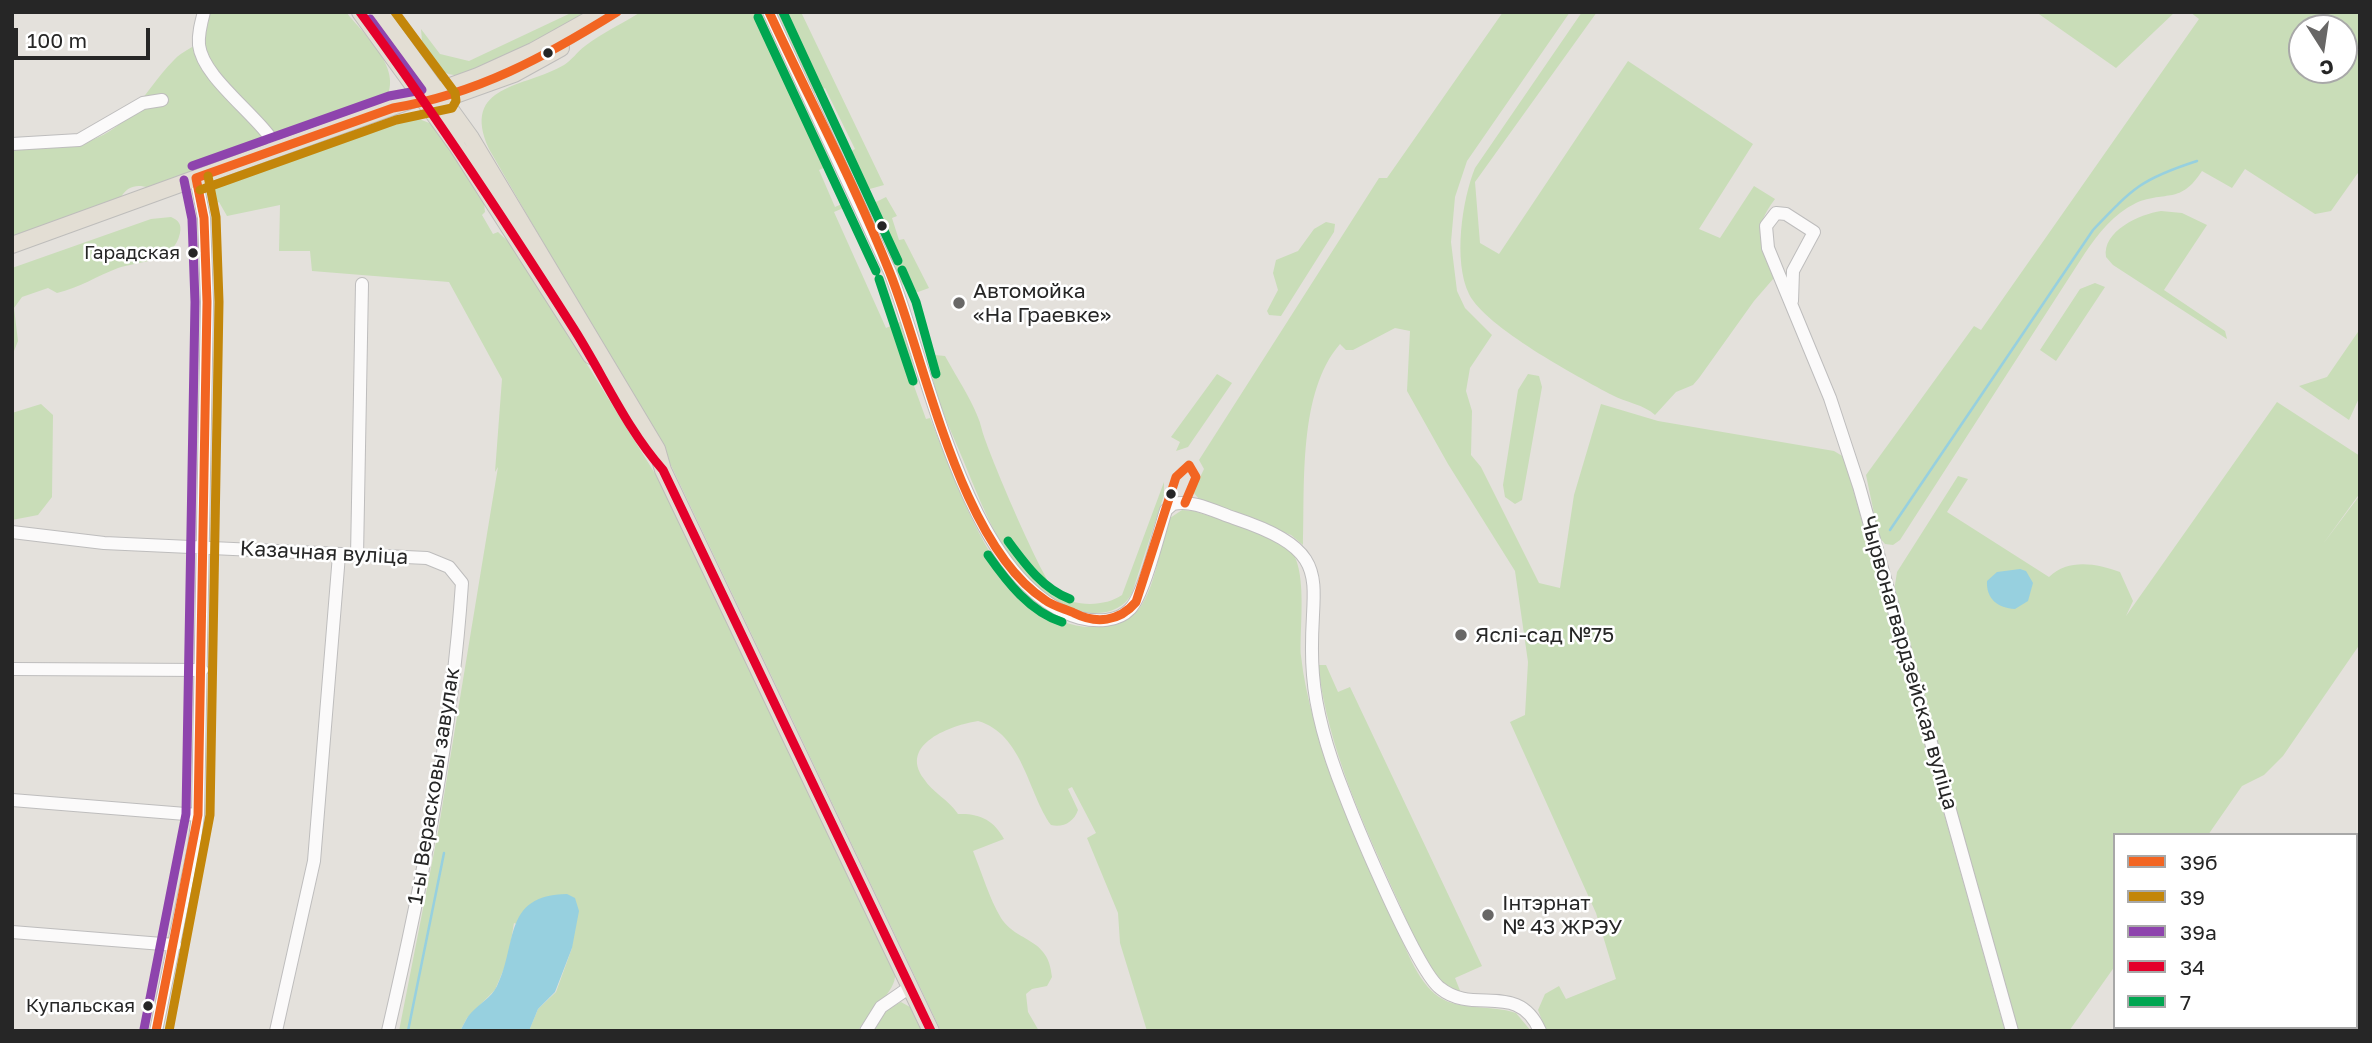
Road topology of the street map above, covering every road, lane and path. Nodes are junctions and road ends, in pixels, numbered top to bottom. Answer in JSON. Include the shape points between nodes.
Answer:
{"nodes":[{"id":1,"x":204,"y":12,"type":"edge"},
{"id":2,"x":360,"y":12,"type":"edge"},
{"id":3,"x":380,"y":12,"type":"edge"},
{"id":4,"x":603,"y":12,"type":"edge"},
{"id":5,"x":617,"y":12,"type":"edge"},
{"id":6,"x":769,"y":12,"type":"edge"},
{"id":7,"x":441,"y":94,"type":"junction"},
{"id":8,"x":424,"y":99,"type":"junction"},
{"id":9,"x":162,"y":100,"type":"dead end"},
{"id":10,"x":12,"y":144,"type":"edge"},
{"id":11,"x":278,"y":149,"type":"junction"},
{"id":12,"x":196,"y":178,"type":"junction"},
{"id":13,"x":12,"y":245,"type":"edge"},
{"id":14,"x":362,"y":284,"type":"dead end"},
{"id":15,"x":1791,"y":301,"type":"junction"},
{"id":16,"x":663,"y":470,"type":"junction"},
{"id":17,"x":12,"y":532,"type":"edge"},
{"id":18,"x":204,"y":546,"type":"junction"},
{"id":19,"x":339,"y":555,"type":"junction"},
{"id":20,"x":357,"y":556,"type":"junction"},
{"id":21,"x":427,"y":558,"type":"joint"},
{"id":22,"x":12,"y":669,"type":"edge"},
{"id":23,"x":202,"y":670,"type":"junction"},
{"id":24,"x":12,"y":800,"type":"edge"},
{"id":25,"x":198,"y":815,"type":"junction"},
{"id":26,"x":12,"y":932,"type":"edge"},
{"id":27,"x":175,"y":945,"type":"junction"},
{"id":28,"x":911,"y":987,"type":"junction"},
{"id":29,"x":156,"y":1031,"type":"edge"},
{"id":30,"x":276,"y":1031,"type":"edge"},
{"id":31,"x":388,"y":1031,"type":"edge"},
{"id":32,"x":866,"y":1031,"type":"edge"},
{"id":33,"x":932,"y":1031,"type":"edge"},
{"id":34,"x":1540,"y":1031,"type":"edge"},
{"id":35,"x":2012,"y":1031,"type":"edge"}],
"edges":[{"from":1,"to":11,"type":"street","via":[[199,36],[202,57]]},
{"from":2,"to":8,"type":"main road"},
{"from":3,"to":7,"type":"main road"},
{"from":4,"to":7,"type":"main road"},
{"from":5,"to":7,"type":"main road","via":[[527,68]]},
{"from":6,"to":34,"type":"street","via":[[890,272],[931,401],[981,520],[1004,561],[1030,590],[1060,610],[1105,620],[1124,614],[1136,602],[1166,510],[1173,504],[1191,503],[1264,528],[1297,547],[1312,578],[1313,679],[1338,777],[1420,961],[1442,991],[1461,998],[1518,1004],[1531,1013]]},
{"from":7,"to":8,"type":"main road"},
{"from":7,"to":16,"type":"main road","via":[[604,356],[657,450]]},
{"from":8,"to":11,"type":"main road"},
{"from":8,"to":16,"type":"main road"},
{"from":9,"to":10,"type":"street","via":[[143,103],[79,140]]},
{"from":11,"to":12,"type":"main road"},
{"from":12,"to":13,"type":"main road"},
{"from":12,"to":18,"type":"street","via":[[207,269]]},
{"from":14,"to":20,"type":"street"},
{"from":15,"to":15,"type":"street","name":"Чырвонагвардзейская вуліца","via":[[1795,264],[1814,232],[1786,214],[1776,213],[1766,226],[1766,241]]},
{"from":15,"to":35,"type":"street","name":"Чырвонагвардзейская вуліца","via":[[1859,486]]},
{"from":16,"to":28,"type":"main road"},
{"from":17,"to":18,"type":"street","name":"Казачная вуліца","via":[[104,543]]},
{"from":18,"to":19,"type":"street","name":"Казачная вуліца"},
{"from":18,"to":23,"type":"street"},
{"from":19,"to":20,"type":"street","name":"Казачная вуліца"},
{"from":19,"to":30,"type":"street","via":[[314,861]]},
{"from":20,"to":21,"type":"street","name":"Казачная вуліца"},
{"from":21,"to":31,"type":"street","name":"1-ы Верасковы завулак","via":[[449,567],[462,583],[459,627],[434,810]]},
{"from":22,"to":23,"type":"street"},
{"from":23,"to":25,"type":"street"},
{"from":24,"to":25,"type":"street"},
{"from":25,"to":27,"type":"street"},
{"from":26,"to":27,"type":"street"},
{"from":27,"to":29,"type":"street"},
{"from":28,"to":32,"type":"street","via":[[881,1007]]},
{"from":28,"to":33,"type":"main road"}]}
